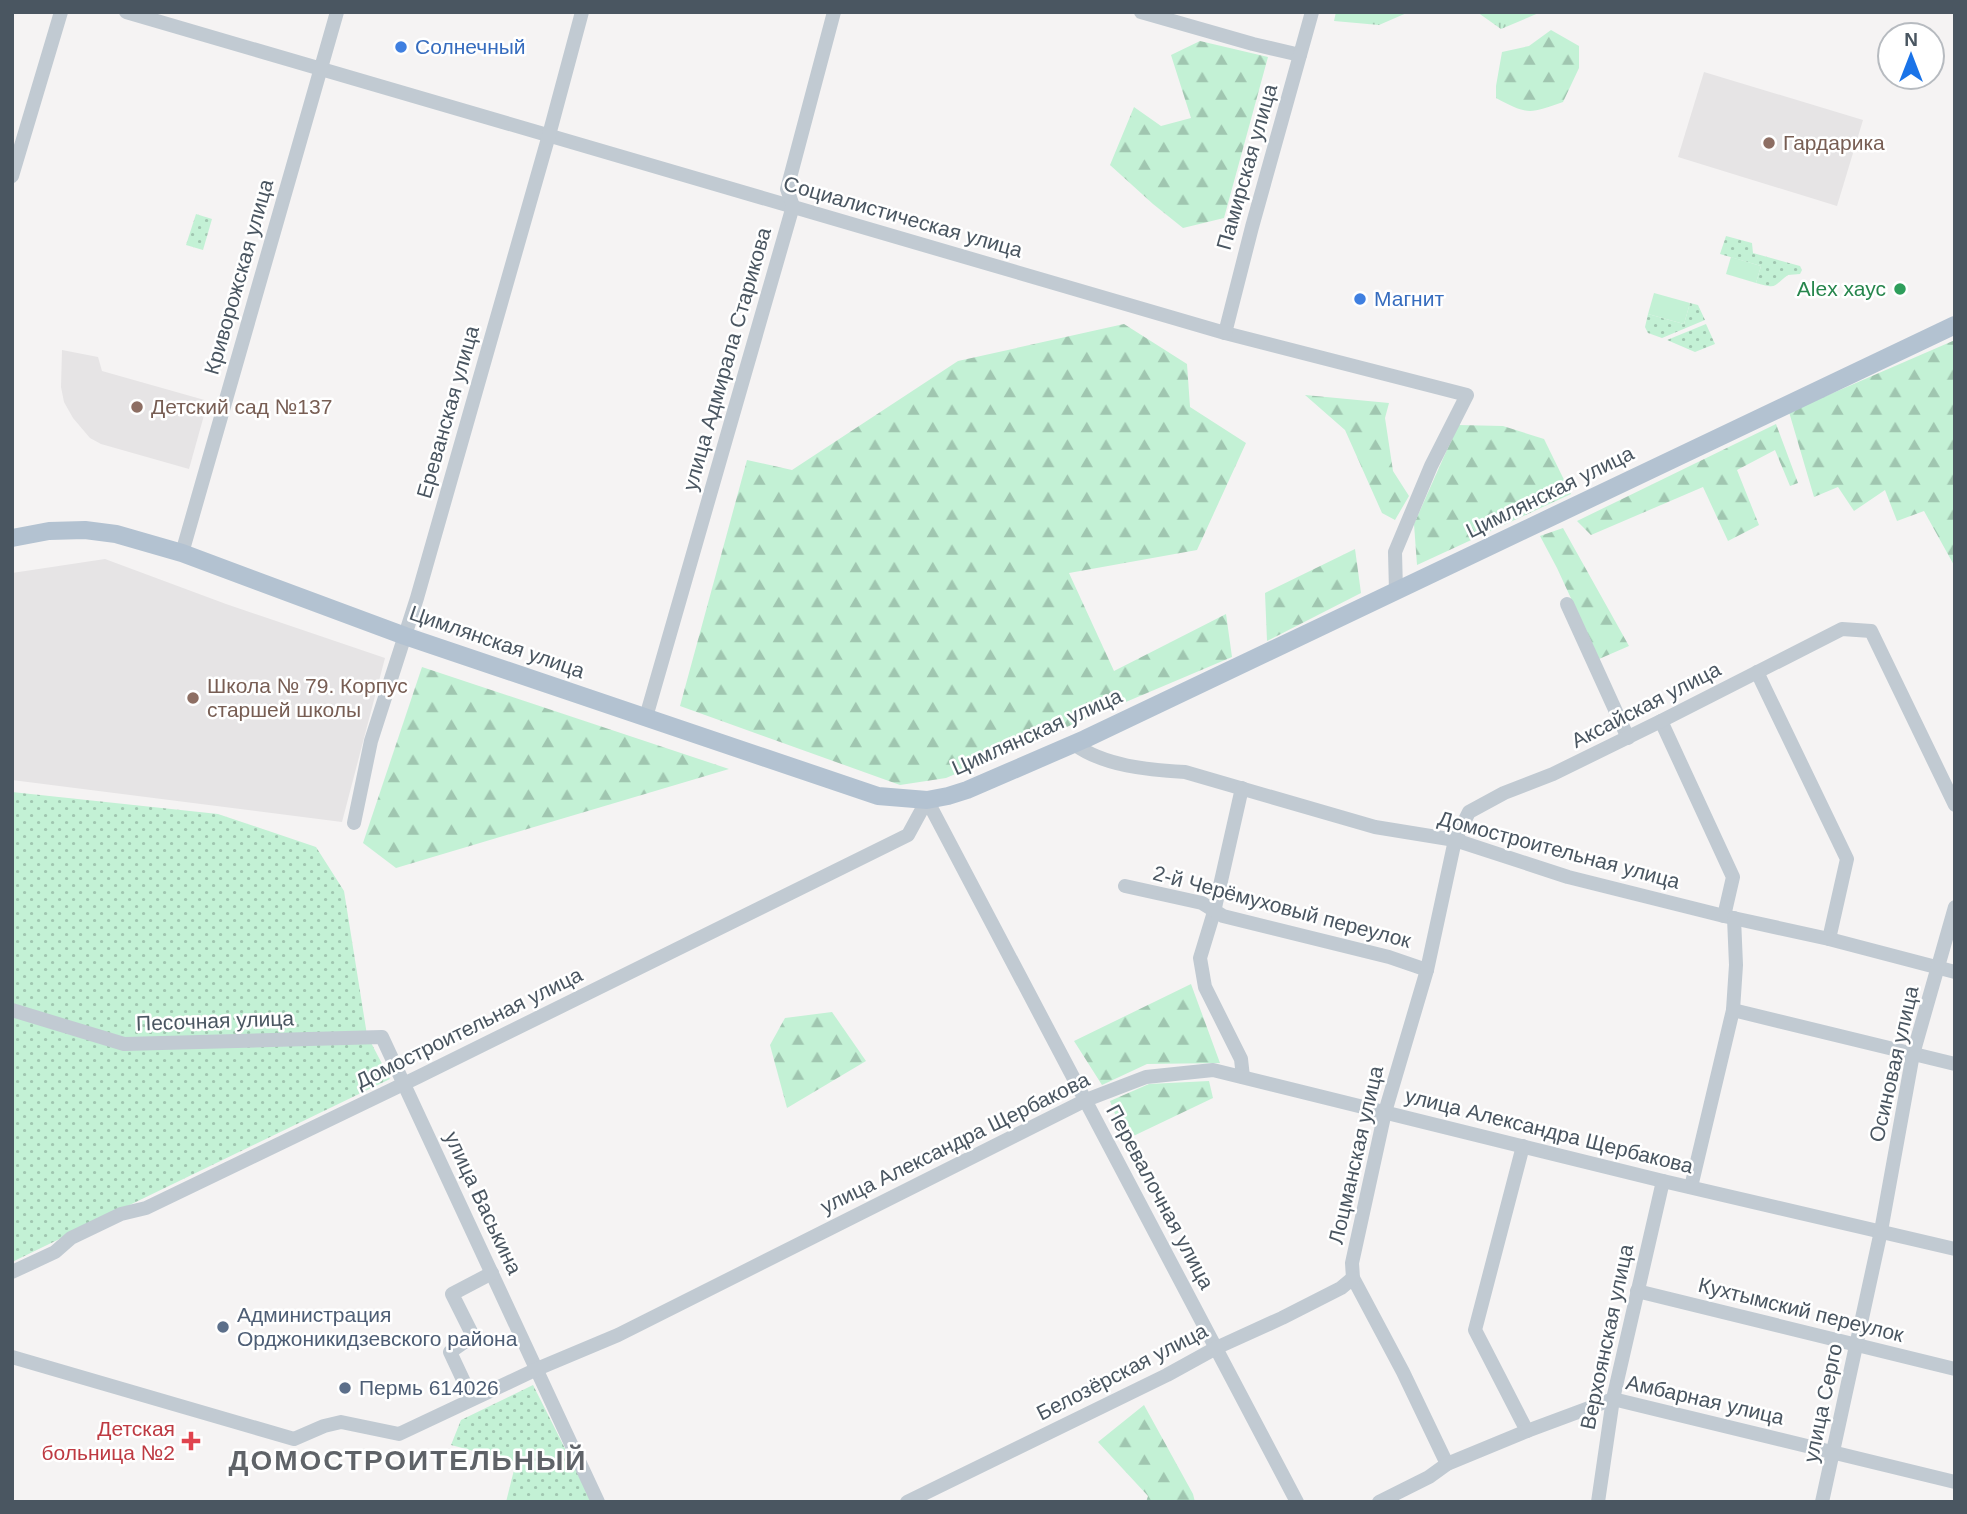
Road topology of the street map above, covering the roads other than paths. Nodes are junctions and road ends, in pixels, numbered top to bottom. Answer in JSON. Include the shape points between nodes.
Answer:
{"nodes":[{"id":1,"x":61,"y":12,"type":"edge"},
{"id":2,"x":126,"y":12,"type":"edge"},
{"id":3,"x":337,"y":12,"type":"edge"},
{"id":4,"x":582,"y":12,"type":"edge"},
{"id":5,"x":834,"y":12,"type":"edge"},
{"id":6,"x":1141,"y":12,"type":"edge"},
{"id":7,"x":1312,"y":12,"type":"edge"},
{"id":8,"x":1300,"y":55,"type":"junction"},
{"id":9,"x":321,"y":68,"type":"junction"},
{"id":10,"x":549,"y":135,"type":"junction"},
{"id":11,"x":12,"y":176,"type":"edge"},
{"id":12,"x":793,"y":206,"type":"junction"},
{"id":13,"x":1955,"y":325,"type":"edge"},
{"id":14,"x":1225,"y":333,"type":"junction"},
{"id":15,"x":12,"y":538,"type":"edge"},
{"id":16,"x":182,"y":553,"type":"junction"},
{"id":17,"x":1396,"y":591,"type":"junction"},
{"id":18,"x":1567,"y":604,"type":"dead end"},
{"id":19,"x":405,"y":636,"type":"junction"},
{"id":20,"x":1756,"y":673,"type":"junction"},
{"id":21,"x":646,"y":717,"type":"junction"},
{"id":22,"x":1661,"y":721,"type":"junction"},
{"id":23,"x":1628,"y":738,"type":"junction"},
{"id":24,"x":1074,"y":744,"type":"junction"},
{"id":25,"x":1242,"y":788,"type":"junction"},
{"id":26,"x":927,"y":800,"type":"junction"},
{"id":27,"x":1955,"y":805,"type":"edge"},
{"id":28,"x":354,"y":823,"type":"dead end"},
{"id":29,"x":1455,"y":841,"type":"junction"},
{"id":30,"x":1125,"y":886,"type":"dead end"},
{"id":31,"x":1955,"y":907,"type":"edge"},
{"id":32,"x":1214,"y":912,"type":"junction"},
{"id":33,"x":1729,"y":917,"type":"junction"},
{"id":34,"x":1829,"y":939,"type":"junction"},
{"id":35,"x":1938,"y":968,"type":"junction"},
{"id":36,"x":1427,"y":970,"type":"junction"},
{"id":37,"x":1955,"y":972,"type":"edge"},
{"id":38,"x":12,"y":1010,"type":"edge"},
{"id":39,"x":1733,"y":1010,"type":"junction"},
{"id":40,"x":382,"y":1037,"type":"joint"},
{"id":41,"x":1913,"y":1054,"type":"junction"},
{"id":42,"x":1955,"y":1064,"type":"edge"},
{"id":43,"x":1243,"y":1077,"type":"junction"},
{"id":44,"x":404,"y":1084,"type":"junction"},
{"id":45,"x":1086,"y":1100,"type":"junction"},
{"id":46,"x":1385,"y":1112,"type":"junction"},
{"id":47,"x":1523,"y":1146,"type":"junction"},
{"id":48,"x":1663,"y":1181,"type":"junction"},
{"id":49,"x":1691,"y":1187,"type":"junction"},
{"id":50,"x":1881,"y":1231,"type":"junction"},
{"id":51,"x":1955,"y":1248,"type":"edge"},
{"id":52,"x":12,"y":1272,"type":"edge"},
{"id":53,"x":492,"y":1273,"type":"junction"},
{"id":54,"x":1353,"y":1278,"type":"junction"},
{"id":55,"x":1637,"y":1291,"type":"junction"},
{"id":56,"x":1857,"y":1346,"type":"junction"},
{"id":57,"x":1216,"y":1348,"type":"junction"},
{"id":58,"x":12,"y":1356,"type":"edge"},
{"id":59,"x":1955,"y":1368,"type":"edge"},
{"id":60,"x":537,"y":1369,"type":"junction"},
{"id":61,"x":472,"y":1399,"type":"junction"},
{"id":62,"x":1613,"y":1399,"type":"junction"},
{"id":63,"x":1527,"y":1431,"type":"junction"},
{"id":64,"x":1834,"y":1453,"type":"junction"},
{"id":65,"x":1447,"y":1464,"type":"junction"},
{"id":66,"x":1955,"y":1482,"type":"edge"},
{"id":67,"x":598,"y":1502,"type":"edge"},
{"id":68,"x":907,"y":1502,"type":"edge"},
{"id":69,"x":1297,"y":1502,"type":"edge"},
{"id":70,"x":1379,"y":1502,"type":"edge"},
{"id":71,"x":1598,"y":1502,"type":"edge"},
{"id":72,"x":1822,"y":1502,"type":"edge"}],
"edges":[{"from":1,"to":11,"type":"street"},
{"from":2,"to":9,"type":"street","name":"Социалистическая улица"},
{"from":3,"to":9,"type":"street","name":"Криворожская улица"},
{"from":4,"to":10,"type":"street","name":"Ереванская улица"},
{"from":5,"to":12,"type":"street","name":"улица Адмирала Старикова","via":[[786,189]]},
{"from":6,"to":8,"type":"street"},
{"from":7,"to":8,"type":"street","name":"Памирская улица"},
{"from":8,"to":14,"type":"street","name":"Памирская улица","via":[[1237,305]]},
{"from":9,"to":10,"type":"street","name":"Социалистическая улица"},
{"from":9,"to":16,"type":"street","name":"Криворожская улица"},
{"from":10,"to":12,"type":"street","name":"Социалистическая улица"},
{"from":10,"to":19,"type":"street","name":"Ереванская улица"},
{"from":12,"to":14,"type":"street","name":"Социалистическая улица"},
{"from":12,"to":21,"type":"street","name":"улица Адмирала Старикова"},
{"from":13,"to":17,"type":"main road","name":"Цимлянская улица"},
{"from":14,"to":17,"type":"street","name":"Социалистическая улица","via":[[1467,395],[1395,552]]},
{"from":15,"to":16,"type":"main road","name":"Цимлянская улица","via":[[85,530]]},
{"from":16,"to":19,"type":"main road","name":"Цимлянская улица"},
{"from":17,"to":24,"type":"main road","name":"Цимлянская улица"},
{"from":18,"to":23,"type":"street"},
{"from":19,"to":21,"type":"main road","name":"Цимлянская улица"},
{"from":19,"to":28,"type":"street","name":"Ереванская улица","via":[[371,741]]},
{"from":20,"to":22,"type":"street","name":"Аксайская улица"},
{"from":20,"to":27,"type":"street","name":"Аксайская улица","via":[[1842,629],[1871,631]]},
{"from":20,"to":34,"type":"street","via":[[1847,859]]},
{"from":21,"to":26,"type":"main road","name":"Цимлянская улица","via":[[878,796]]},
{"from":22,"to":23,"type":"street","name":"Аксайская улица"},
{"from":22,"to":33,"type":"street","via":[[1734,877]]},
{"from":23,"to":29,"type":"street","name":"Аксайская улица","via":[[1469,812]]},
{"from":24,"to":25,"type":"street","name":"Домостроительная улица","via":[[1090,755],[1152,771],[1185,772]]},
{"from":24,"to":26,"type":"main road","name":"Цимлянская улица","via":[[967,790]]},
{"from":25,"to":29,"type":"street","name":"Домостроительная улица","via":[[1375,827]]},
{"from":25,"to":32,"type":"street"},
{"from":26,"to":44,"type":"street","name":"Домостроительная улица","via":[[908,835]]},
{"from":26,"to":45,"type":"street","name":"Перевалочная улица"},
{"from":29,"to":33,"type":"street","name":"Домостроительная улица","via":[[1568,877]]},
{"from":29,"to":36,"type":"street","name":"Лоцманская улица"},
{"from":30,"to":32,"type":"street","name":"2-й Черёмуховый переулок","via":[[1202,903]]},
{"from":31,"to":35,"type":"street","name":"Осиновая улица"},
{"from":32,"to":36,"type":"street","name":"2-й Черёмуховый переулок"},
{"from":32,"to":43,"type":"street","via":[[1200,958],[1205,987],[1241,1059]]},
{"from":33,"to":34,"type":"street","name":"Домостроительная улица"},
{"from":33,"to":39,"type":"street","via":[[1736,965]]},
{"from":34,"to":35,"type":"street","name":"Домостроительная улица"},
{"from":35,"to":37,"type":"street","name":"Домостроительная улица"},
{"from":35,"to":41,"type":"street","name":"Осиновая улица"},
{"from":36,"to":46,"type":"street","name":"Лоцманская улица"},
{"from":38,"to":40,"type":"street","name":"Песочная улица","via":[[124,1044]]},
{"from":39,"to":41,"type":"street"},
{"from":39,"to":49,"type":"street"},
{"from":40,"to":44,"type":"street","name":"улица Васькина"},
{"from":41,"to":42,"type":"street"},
{"from":41,"to":50,"type":"street","name":"Осиновая улица"},
{"from":43,"to":45,"type":"street","name":"улица Александра Щербакова","via":[[1213,1070],[1146,1077]]},
{"from":43,"to":46,"type":"street","name":"улица Александра Щербакова"},
{"from":44,"to":52,"type":"street","name":"Домостроительная улица","via":[[146,1208],[99,1224]]},
{"from":44,"to":53,"type":"street","name":"улица Васькина"},
{"from":45,"to":57,"type":"street","name":"Перевалочная улица"},
{"from":45,"to":60,"type":"street","name":"улица Александра Щербакова","via":[[618,1335]]},
{"from":46,"to":47,"type":"street","name":"улица Александра Щербакова"},
{"from":46,"to":54,"type":"street","name":"Лоцманская улица","via":[[1352,1262]]},
{"from":47,"to":48,"type":"street","name":"улица Александра Щербакова"},
{"from":47,"to":63,"type":"street","via":[[1475,1330]]},
{"from":48,"to":49,"type":"street","name":"улица Александра Щербакова"},
{"from":48,"to":55,"type":"street","name":"Верхоянская улица"},
{"from":49,"to":50,"type":"street","name":"улица Александра Щербакова"},
{"from":50,"to":51,"type":"street","name":"улица Александра Щербакова"},
{"from":50,"to":56,"type":"street","name":"улица Серго"},
{"from":53,"to":60,"type":"street","name":"улица Васькина"},
{"from":53,"to":61,"type":"street","via":[[453,1294],[473,1336],[450,1352]]},
{"from":54,"to":57,"type":"street","name":"Белозёрская улица","via":[[1340,1289]]},
{"from":54,"to":65,"type":"street","name":"Лоцманская улица"},
{"from":55,"to":56,"type":"street","name":"Кухтымский переулок"},
{"from":55,"to":62,"type":"street","name":"Верхоянская улица"},
{"from":56,"to":59,"type":"street","name":"Кухтымский переулок"},
{"from":56,"to":64,"type":"street","name":"улица Серго"},
{"from":57,"to":68,"type":"street","name":"Белозёрская улица"},
{"from":57,"to":69,"type":"street","name":"Перевалочная улица"},
{"from":58,"to":61,"type":"street","name":"улица Александра Щербакова","via":[[295,1439],[341,1422],[399,1434]]},
{"from":60,"to":61,"type":"street","name":"улица Александра Щербакова"},
{"from":60,"to":67,"type":"street","name":"улица Васькина"},
{"from":62,"to":63,"type":"street","name":"Амбарная улица"},
{"from":62,"to":64,"type":"street","name":"Амбарная улица"},
{"from":62,"to":71,"type":"street","name":"Верхоянская улица"},
{"from":63,"to":65,"type":"street","name":"Амбарная улица"},
{"from":64,"to":66,"type":"street","name":"Амбарная улица"},
{"from":64,"to":72,"type":"street","name":"улица Серго"},
{"from":65,"to":70,"type":"street","name":"Амбарная улица"}]}
